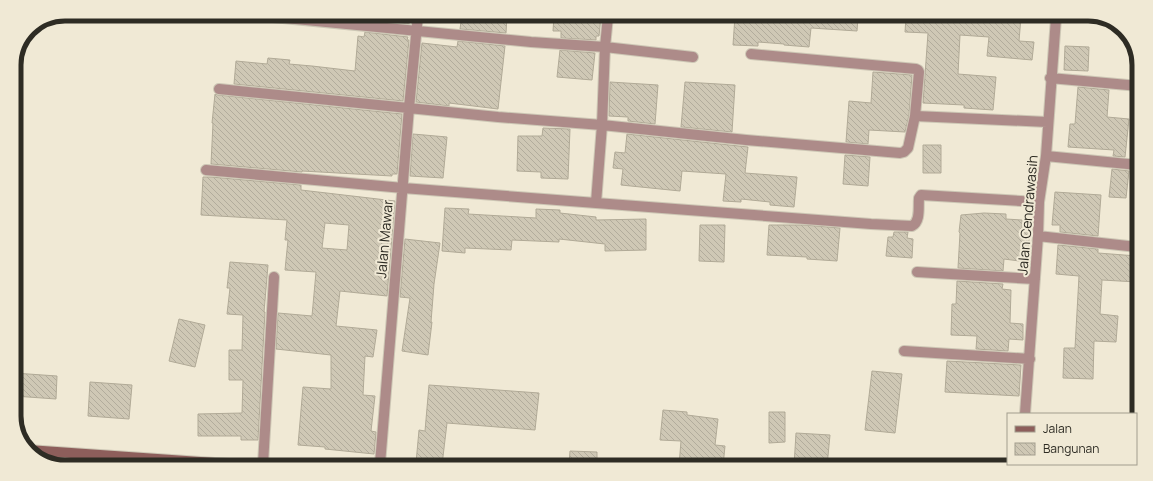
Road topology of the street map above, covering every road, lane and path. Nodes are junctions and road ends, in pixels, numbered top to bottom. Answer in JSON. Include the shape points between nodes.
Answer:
{"nodes":[{"id":1,"x":314,"y":21,"type":"edge"},
{"id":2,"x":417,"y":21,"type":"edge"},
{"id":3,"x":608,"y":21,"type":"edge"},
{"id":4,"x":1056,"y":21,"type":"edge"},
{"id":5,"x":416,"y":31,"type":"junction"},
{"id":6,"x":606,"y":47,"type":"junction"},
{"id":7,"x":751,"y":54,"type":"dead end"},
{"id":8,"x":693,"y":57,"type":"dead end"},
{"id":9,"x":1050,"y":78,"type":"junction"},
{"id":10,"x":1132,"y":85,"type":"edge"},
{"id":11,"x":219,"y":89,"type":"dead end"},
{"id":12,"x":409,"y":108,"type":"junction"},
{"id":13,"x":915,"y":116,"type":"junction"},
{"id":14,"x":1047,"y":122,"type":"junction"},
{"id":15,"x":602,"y":124,"type":"junction"},
{"id":16,"x":1046,"y":156,"type":"junction"},
{"id":17,"x":1132,"y":164,"type":"edge"},
{"id":18,"x":206,"y":170,"type":"dead end"},
{"id":19,"x":402,"y":188,"type":"junction"},
{"id":20,"x":1039,"y":202,"type":"junction"},
{"id":21,"x":596,"y":203,"type":"junction"},
{"id":22,"x":1038,"y":236,"type":"junction"},
{"id":23,"x":1132,"y":246,"type":"edge"},
{"id":24,"x":917,"y":272,"type":"dead end"},
{"id":25,"x":274,"y":277,"type":"dead end"},
{"id":26,"x":1035,"y":280,"type":"junction"},
{"id":27,"x":904,"y":351,"type":"dead end"},
{"id":28,"x":1030,"y":359,"type":"junction"},
{"id":29,"x":1025,"y":413,"type":"edge"},
{"id":30,"x":38,"y":451,"type":"edge"},
{"id":31,"x":172,"y":460,"type":"edge"},
{"id":32,"x":263,"y":460,"type":"edge"},
{"id":33,"x":380,"y":460,"type":"edge"}],
"edges":[{"from":1,"to":5,"type":"street"},
{"from":2,"to":5,"type":"street","name":"Jalan Mawar"},
{"from":3,"to":6,"type":"street"},
{"from":4,"to":9,"type":"street","name":"Jalan Cendrawasih"},
{"from":5,"to":6,"type":"street"},
{"from":5,"to":12,"type":"street","name":"Jalan Mawar"},
{"from":6,"to":8,"type":"street"},
{"from":6,"to":15,"type":"street"},
{"from":7,"to":13,"type":"street","via":[[916,69],[919,72]]},
{"from":9,"to":10,"type":"street"},
{"from":9,"to":14,"type":"street","name":"Jalan Cendrawasih"},
{"from":11,"to":12,"type":"street"},
{"from":12,"to":15,"type":"street"},
{"from":12,"to":19,"type":"street","name":"Jalan Mawar"},
{"from":13,"to":14,"type":"street"},
{"from":13,"to":15,"type":"street","via":[[908,148],[900,153]]},
{"from":14,"to":16,"type":"street","name":"Jalan Cendrawasih"},
{"from":15,"to":21,"type":"street"},
{"from":16,"to":17,"type":"street"},
{"from":16,"to":20,"type":"street","name":"Jalan Cendrawasih"},
{"from":18,"to":19,"type":"street"},
{"from":19,"to":21,"type":"street"},
{"from":19,"to":33,"type":"street","name":"Jalan Mawar"},
{"from":20,"to":21,"type":"street","via":[[921,195],[916,224],[912,226]]},
{"from":20,"to":22,"type":"street","name":"Jalan Cendrawasih"},
{"from":22,"to":23,"type":"street"},
{"from":22,"to":26,"type":"street","name":"Jalan Cendrawasih"},
{"from":24,"to":26,"type":"street"},
{"from":25,"to":32,"type":"street"},
{"from":26,"to":28,"type":"street","name":"Jalan Cendrawasih"},
{"from":27,"to":28,"type":"street"},
{"from":28,"to":29,"type":"street","name":"Jalan Cendrawasih"},
{"from":30,"to":31,"type":"main road"}]}
